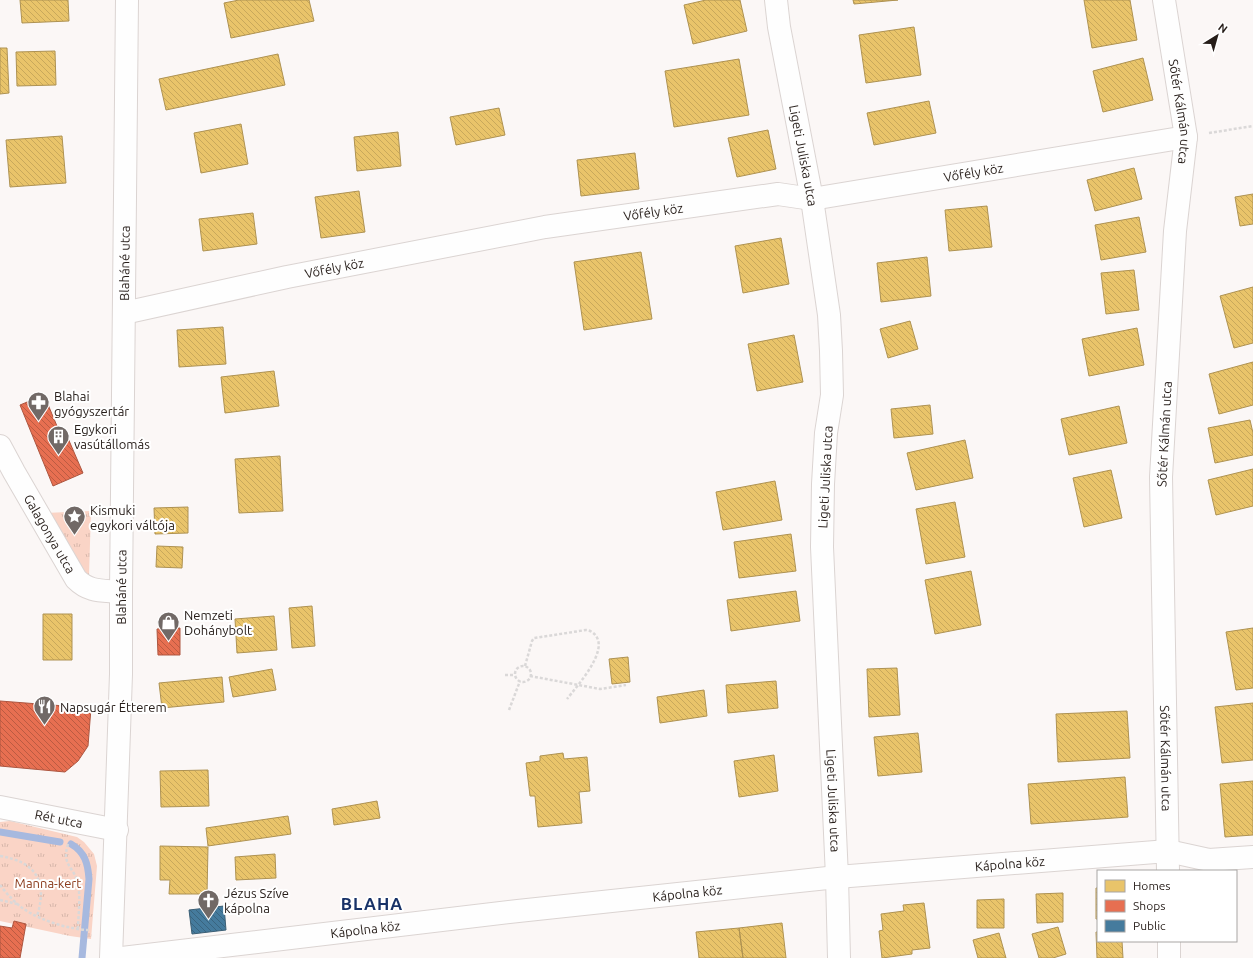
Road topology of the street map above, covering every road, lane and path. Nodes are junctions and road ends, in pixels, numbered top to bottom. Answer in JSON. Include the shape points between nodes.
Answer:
{"nodes":[{"id":1,"x":127,"y":0,"type":"edge"},
{"id":2,"x":776,"y":0,"type":"edge"},
{"id":3,"x":1164,"y":0,"type":"edge"},
{"id":4,"x":1253,"y":126,"type":"edge"},
{"id":5,"x":1186,"y":137,"type":"junction"},
{"id":6,"x":812,"y":199,"type":"junction"},
{"id":7,"x":124,"y":313,"type":"junction"},
{"id":8,"x":0,"y":446,"type":"edge"},
{"id":9,"x":121,"y":592,"type":"junction"},
{"id":10,"x":525,"y":666,"type":"junction"},
{"id":11,"x":515,"y":674,"type":"junction"},
{"id":12,"x":505,"y":675,"type":"dead end"},
{"id":13,"x":530,"y":676,"type":"junction"},
{"id":14,"x":520,"y":681,"type":"junction"},
{"id":15,"x":578,"y":685,"type":"junction"},
{"id":16,"x":626,"y":685,"type":"dead end"},
{"id":17,"x":567,"y":699,"type":"dead end"},
{"id":18,"x":509,"y":710,"type":"dead end"},
{"id":19,"x":0,"y":807,"type":"edge"},
{"id":20,"x":117,"y":830,"type":"junction"},
{"id":21,"x":69,"y":838,"type":"dead end"},
{"id":22,"x":0,"y":856,"type":"edge"},
{"id":23,"x":1253,"y":857,"type":"edge"},
{"id":24,"x":1168,"y":861,"type":"edge"},
{"id":25,"x":837,"y":877,"type":"junction"},
{"id":26,"x":0,"y":885,"type":"edge"},
{"id":27,"x":0,"y":900,"type":"edge"},
{"id":28,"x":17,"y":904,"type":"junction"},
{"id":29,"x":37,"y":916,"type":"junction"},
{"id":30,"x":78,"y":930,"type":"junction"},
{"id":31,"x":83,"y":930,"type":"dead end"},
{"id":32,"x":1169,"y":942,"type":"edge"},
{"id":33,"x":112,"y":958,"type":"edge"},
{"id":34,"x":122,"y":958,"type":"edge"},
{"id":35,"x":839,"y":958,"type":"edge"},
{"id":36,"x":1169,"y":958,"type":"edge"}],
"edges":[{"from":1,"to":7,"type":"street","name":"Blaháné utca"},
{"from":2,"to":6,"type":"street","name":"Ligeti Juliska utca"},
{"from":3,"to":5,"type":"street","name":"Sőtér Kálmán utca"},
{"from":4,"to":5,"type":"path"},
{"from":5,"to":6,"type":"street","name":"Vőfély köz"},
{"from":5,"to":24,"type":"street","name":"Sőtér Kálmán utca","via":[[1175,231],[1161,476]]},
{"from":6,"to":7,"type":"street","name":"Vőfély köz","via":[[778,194],[545,227],[287,277]]},
{"from":6,"to":25,"type":"street","name":"Ligeti Juliska utca","via":[[831,351],[832,395],[826,433],[822,547]]},
{"from":7,"to":9,"type":"street","name":"Blaháné utca"},
{"from":8,"to":9,"type":"street","name":"Galagonya utca","via":[[76,579],[90,589]]},
{"from":9,"to":20,"type":"street","name":"Blaháné utca"},
{"from":10,"to":11,"type":"path","via":[[517,669]]},
{"from":10,"to":13,"type":"path","via":[[530,671]]},
{"from":10,"to":15,"type":"path","via":[[534,638],[588,629],[597,637],[599,650]]},
{"from":11,"to":12,"type":"path"},
{"from":11,"to":14,"type":"path"},
{"from":13,"to":14,"type":"path","via":[[527,680]]},
{"from":13,"to":15,"type":"path"},
{"from":14,"to":18,"type":"path"},
{"from":15,"to":16,"type":"path","via":[[600,689]]},
{"from":15,"to":17,"type":"path"},
{"from":19,"to":20,"type":"street","name":"Rét utca"},
{"from":20,"to":33,"type":"street","name":"Blaháné utca"},
{"from":21,"to":30,"type":"path","via":[[65,857],[78,886]]},
{"from":22,"to":29,"type":"path","via":[[20,861],[35,872],[41,889]]},
{"from":23,"to":24,"type":"street","name":"Kápolna köz"},
{"from":24,"to":25,"type":"street","name":"Kápolna köz"},
{"from":25,"to":34,"type":"street","name":"Kápolna köz","via":[[518,911]]},
{"from":25,"to":35,"type":"street","name":"Ligeti Juliska utca"},
{"from":26,"to":28,"type":"path"},
{"from":27,"to":28,"type":"path"},
{"from":28,"to":29,"type":"path"},
{"from":29,"to":30,"type":"path"},
{"from":30,"to":31,"type":"path"},
{"from":32,"to":36,"type":"street"}]}
